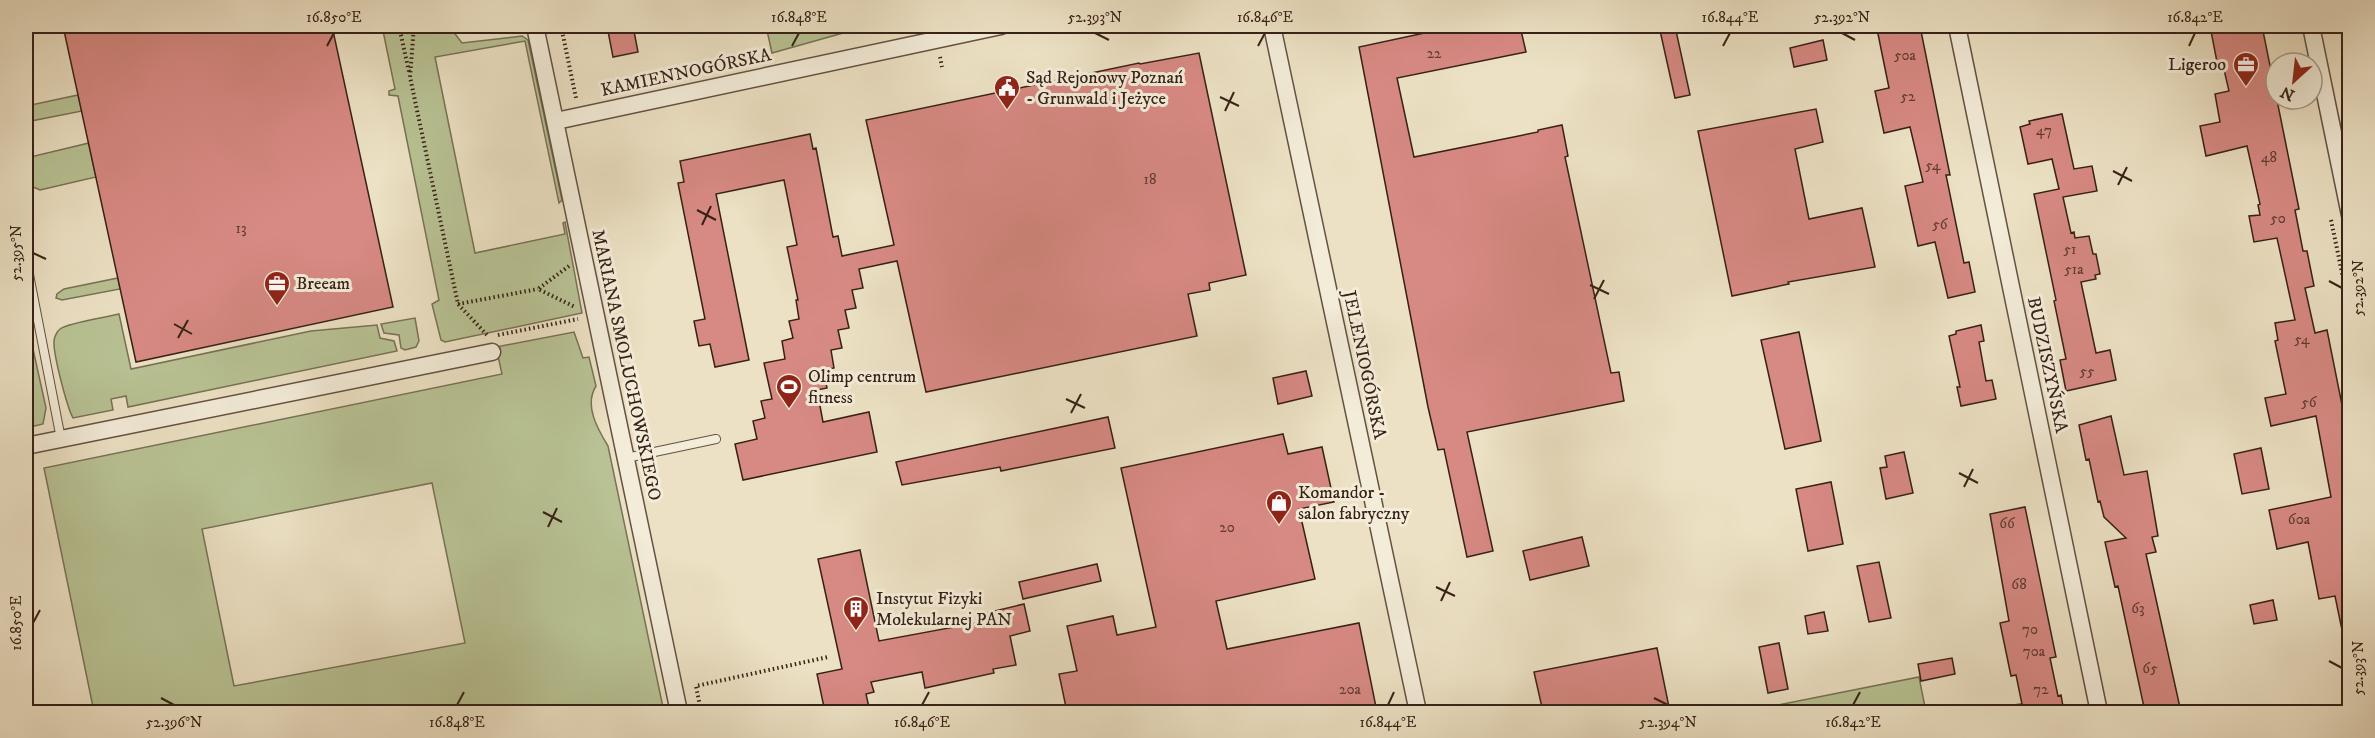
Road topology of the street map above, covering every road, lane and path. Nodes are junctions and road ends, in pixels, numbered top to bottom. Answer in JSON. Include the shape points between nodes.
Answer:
{"nodes":[{"id":1,"x":399,"y":26,"type":"edge"},
{"id":2,"x":414,"y":26,"type":"edge"},
{"id":3,"x":535,"y":26,"type":"edge"},
{"id":4,"x":561,"y":26,"type":"edge"},
{"id":5,"x":1001,"y":26,"type":"edge"},
{"id":6,"x":1272,"y":26,"type":"edge"},
{"id":7,"x":1957,"y":26,"type":"edge"},
{"id":8,"x":2311,"y":26,"type":"edge"},
{"id":9,"x":410,"y":77,"type":"junction"},
{"id":10,"x":576,"y":99,"type":"dead end"},
{"id":11,"x":556,"y":121,"type":"junction"},
{"id":12,"x":2349,"y":215,"type":"edge"},
{"id":13,"x":584,"y":255,"type":"junction"},
{"id":14,"x":26,"y":259,"type":"edge"},
{"id":15,"x":538,"y":289,"type":"junction"},
{"id":16,"x":458,"y":304,"type":"junction"},
{"id":17,"x":596,"y":317,"type":"junction"},
{"id":18,"x":492,"y":352,"type":"joint"},
{"id":19,"x":61,"y":439,"type":"junction"},
{"id":20,"x":716,"y":439,"type":"dead end"},
{"id":21,"x":26,"y":446,"type":"edge"},
{"id":22,"x":626,"y":458,"type":"junction"},
{"id":23,"x":828,"y":657,"type":"dead end"},
{"id":24,"x":700,"y":706,"type":"dead end"},
{"id":25,"x":679,"y":712,"type":"edge"},
{"id":26,"x":1418,"y":712,"type":"edge"},
{"id":27,"x":2099,"y":712,"type":"edge"}],
"edges":[{"from":1,"to":9,"type":"path"},
{"from":2,"to":9,"type":"path"},
{"from":3,"to":11,"type":"street","name":"MARIANA SMOLUCHOWSKIEGO"},
{"from":4,"to":10,"type":"path"},
{"from":5,"to":11,"type":"street","name":"KAMIENNOGÓRSKA"},
{"from":6,"to":26,"type":"street","name":"JELENIOGÓRSKA"},
{"from":7,"to":27,"type":"street","name":"BUDZISZYŃSKA"},
{"from":8,"to":12,"type":"street"},
{"from":9,"to":16,"type":"path"},
{"from":11,"to":13,"type":"street","name":"MARIANA SMOLUCHOWSKIEGO"},
{"from":13,"to":15,"type":"path"},
{"from":13,"to":17,"type":"street","name":"MARIANA SMOLUCHOWSKIEGO"},
{"from":14,"to":19,"type":"lane"},
{"from":15,"to":16,"type":"path"},
{"from":15,"to":17,"type":"path"},
{"from":16,"to":18,"type":"path","via":[[489,337]]},
{"from":17,"to":22,"type":"street","name":"MARIANA SMOLUCHOWSKIEGO"},
{"from":18,"to":19,"type":"street"},
{"from":19,"to":21,"type":"street"},
{"from":20,"to":22,"type":"lane"},
{"from":22,"to":25,"type":"street","name":"MARIANA SMOLUCHOWSKIEGO"},
{"from":23,"to":24,"type":"path","via":[[696,686]]}]}
